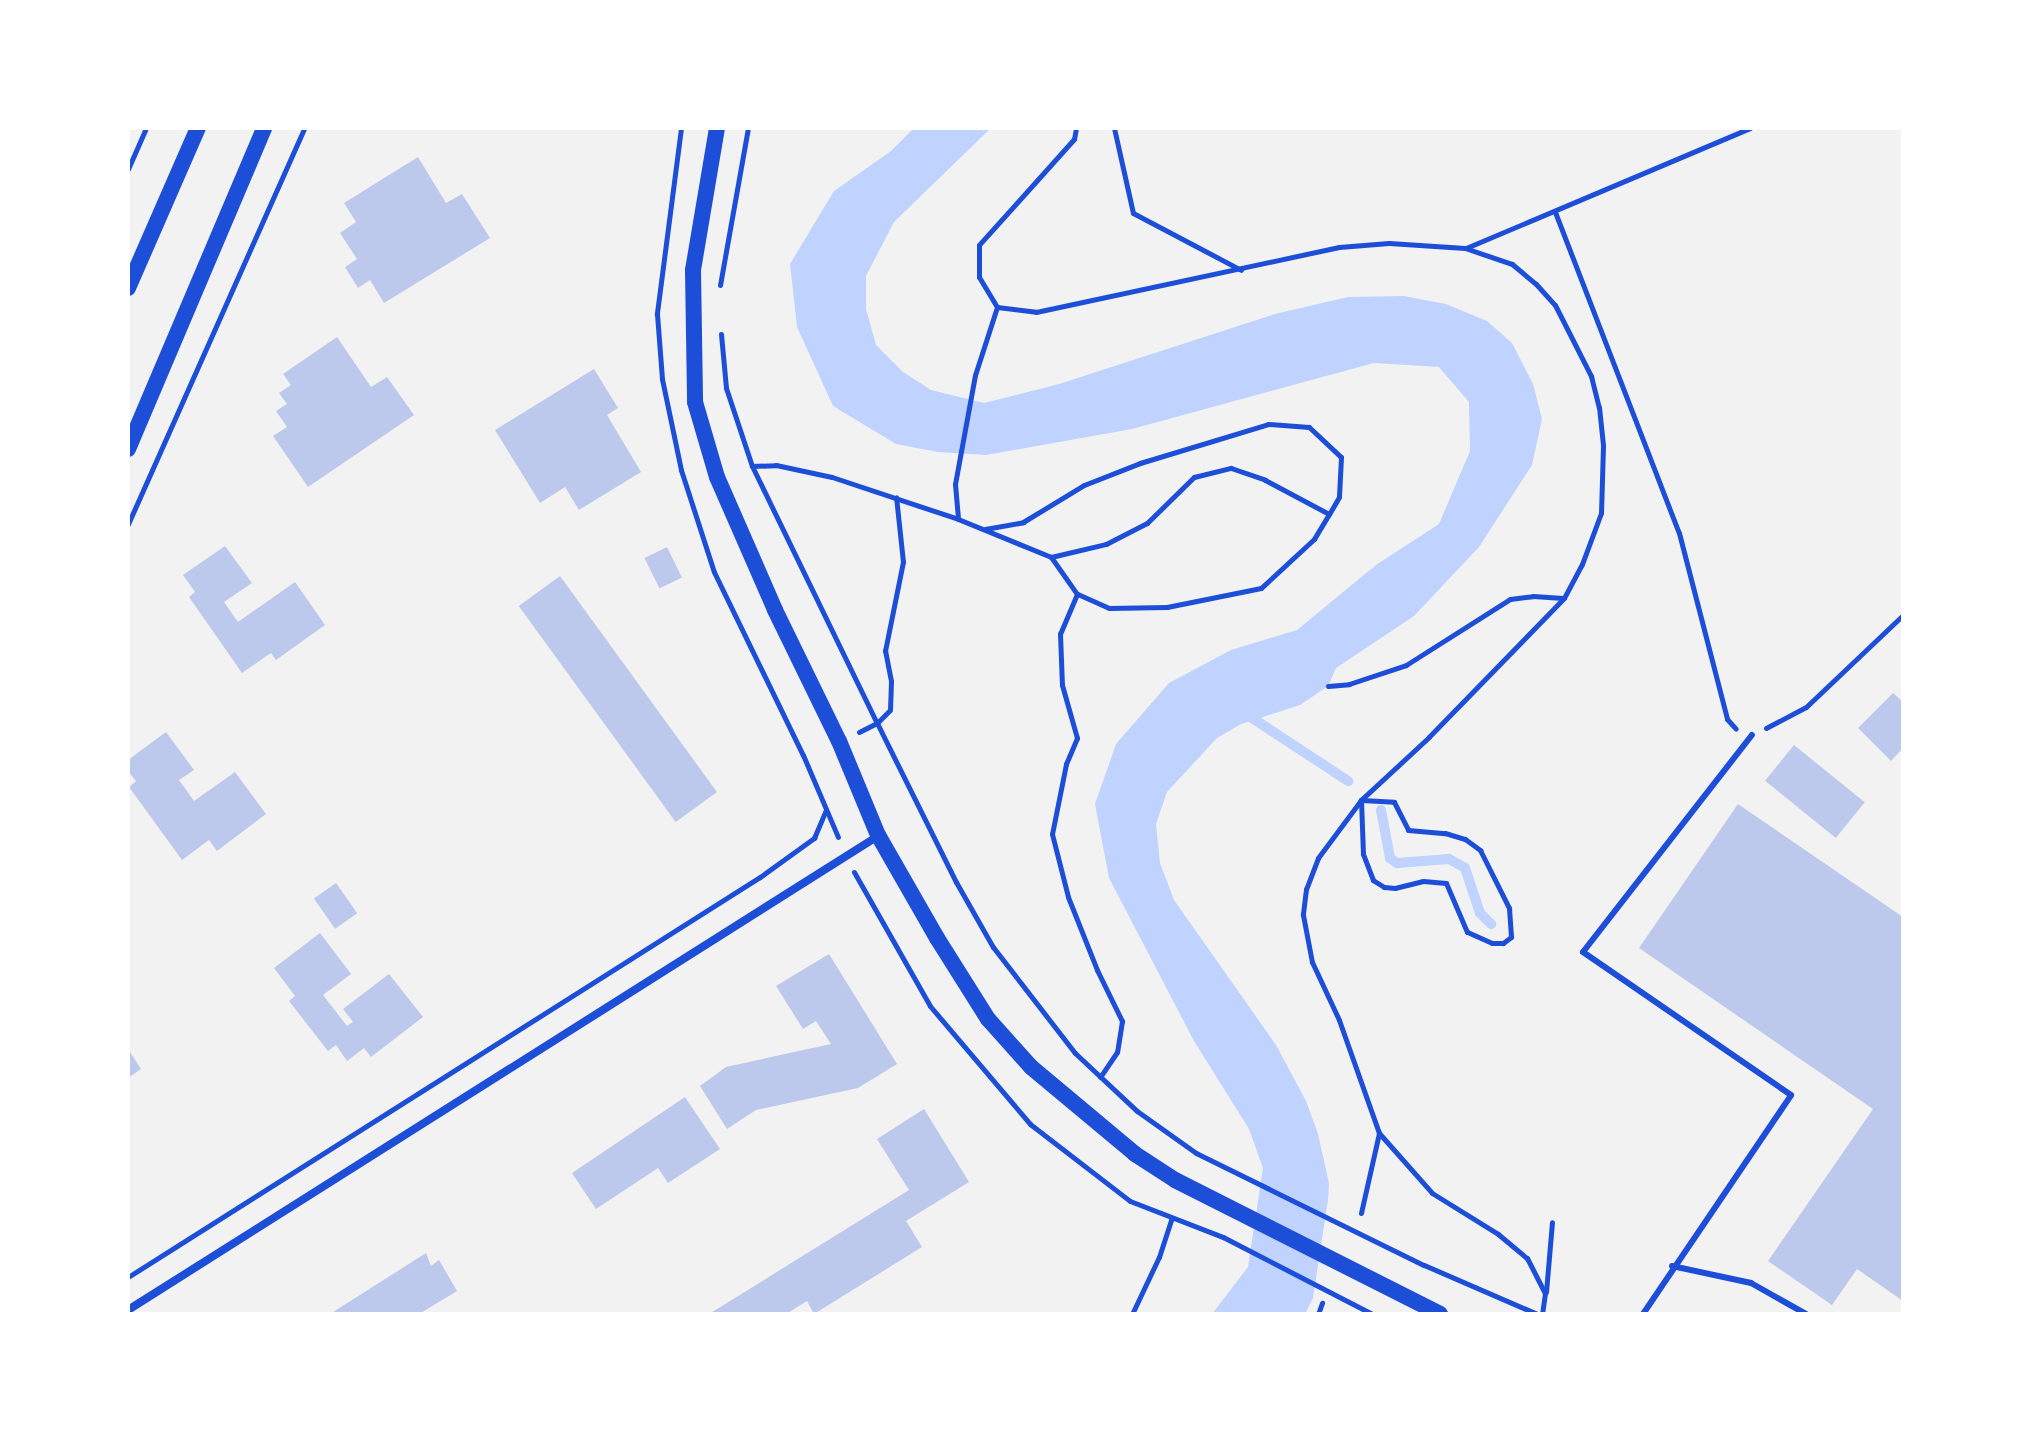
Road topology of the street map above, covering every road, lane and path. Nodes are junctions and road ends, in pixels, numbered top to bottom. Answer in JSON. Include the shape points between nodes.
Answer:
{"nodes":[{"id":1,"x":146,"y":128,"type":"edge"},
{"id":2,"x":198,"y":128,"type":"edge"},
{"id":3,"x":264,"y":128,"type":"edge"},
{"id":4,"x":304,"y":128,"type":"edge"},
{"id":5,"x":717,"y":128,"type":"edge"},
{"id":6,"x":751,"y":128,"type":"edge"},
{"id":7,"x":1076,"y":128,"type":"edge"},
{"id":8,"x":1114,"y":128,"type":"edge"},
{"id":9,"x":1750,"y":128,"type":"edge"},
{"id":10,"x":128,"y":169,"type":"edge"},
{"id":11,"x":1555,"y":212,"type":"junction"},
{"id":12,"x":1465,"y":248,"type":"junction"},
{"id":13,"x":1241,"y":270,"type":"junction"},
{"id":14,"x":128,"y":288,"type":"edge"},
{"id":15,"x":717,"y":297,"type":"dead end"},
{"id":16,"x":997,"y":307,"type":"junction"},
{"id":17,"x":720,"y":327,"type":"dead end"},
{"id":18,"x":128,"y":449,"type":"edge"},
{"id":19,"x":752,"y":466,"type":"junction"},
{"id":20,"x":896,"y":497,"type":"junction"},
{"id":21,"x":1329,"y":514,"type":"junction"},
{"id":22,"x":958,"y":519,"type":"junction"},
{"id":23,"x":128,"y":524,"type":"edge"},
{"id":24,"x":982,"y":529,"type":"junction"},
{"id":25,"x":1051,"y":557,"type":"junction"},
{"id":26,"x":1077,"y":594,"type":"junction"},
{"id":27,"x":1564,"y":598,"type":"junction"},
{"id":28,"x":1903,"y":615,"type":"edge"},
{"id":29,"x":1328,"y":686,"type":"dead end"},
{"id":30,"x":877,"y":723,"type":"junction"},
{"id":31,"x":1752,"y":735,"type":"junction"},
{"id":32,"x":839,"y":741,"type":"junction"},
{"id":33,"x":803,"y":755,"type":"dead end"},
{"id":34,"x":1361,"y":800,"type":"junction"},
{"id":35,"x":826,"y":810,"type":"dead end"},
{"id":36,"x":878,"y":835,"type":"junction"},
{"id":37,"x":1100,"y":1077,"type":"junction"},
{"id":38,"x":1379,"y":1133,"type":"junction"},
{"id":39,"x":1361,"y":1213,"type":"dead end"},
{"id":40,"x":1171,"y":1219,"type":"dead end"},
{"id":41,"x":1552,"y":1222,"type":"dead end"},
{"id":42,"x":1223,"y":1237,"type":"dead end"},
{"id":43,"x":1672,"y":1266,"type":"junction"},
{"id":44,"x":128,"y":1277,"type":"edge"},
{"id":45,"x":1545,"y":1293,"type":"junction"},
{"id":46,"x":1322,"y":1303,"type":"dead end"},
{"id":47,"x":128,"y":1310,"type":"edge"},
{"id":48,"x":1132,"y":1314,"type":"edge"},
{"id":49,"x":1318,"y":1314,"type":"edge"},
{"id":50,"x":1372,"y":1314,"type":"edge"},
{"id":51,"x":1440,"y":1314,"type":"edge"},
{"id":52,"x":1539,"y":1314,"type":"edge"},
{"id":53,"x":1643,"y":1314,"type":"edge"},
{"id":54,"x":1806,"y":1314,"type":"edge"}],
"edges":[{"from":1,"to":10,"type":"path"},
{"from":2,"to":14,"type":"main road"},
{"from":3,"to":18,"type":"main road"},
{"from":4,"to":23,"type":"path"},
{"from":5,"to":32,"type":"main road","via":[[693,270],[695,402],[717,477]]},
{"from":6,"to":15,"type":"path"},
{"from":7,"to":16,"type":"path","via":[[1074,139],[979,245],[979,277]]},
{"from":8,"to":13,"type":"path","via":[[1133,213]]},
{"from":9,"to":11,"type":"path"},
{"from":11,"to":12,"type":"path"},
{"from":11,"to":31,"type":"path","via":[[1679,533],[1727,719],[1739,732]]},
{"from":12,"to":13,"type":"path","via":[[1389,243],[1339,247]]},
{"from":12,"to":27,"type":"path","via":[[1512,264],[1536,284],[1555,305],[1591,376],[1603,446],[1601,513]]},
{"from":13,"to":16,"type":"path","via":[[1036,312]]},
{"from":16,"to":22,"type":"path","via":[[975,375],[955,484]]},
{"from":17,"to":19,"type":"path","via":[[726,388]]},
{"from":19,"to":20,"type":"path","via":[[776,465],[832,477]]},
{"from":19,"to":30,"type":"path"},
{"from":20,"to":22,"type":"path"},
{"from":20,"to":30,"type":"path","via":[[903,562],[885,651],[890,710]]},
{"from":21,"to":24,"type":"path","via":[[1339,497],[1341,457],[1309,427],[1268,424],[1084,485],[1023,522]]},
{"from":21,"to":25,"type":"path","via":[[1231,468],[1194,477],[1147,523],[1106,544]]},
{"from":21,"to":26,"type":"path","via":[[1314,539],[1261,588],[1167,607],[1109,608]]},
{"from":22,"to":24,"type":"path"},
{"from":24,"to":25,"type":"path"},
{"from":25,"to":26,"type":"path"},
{"from":26,"to":37,"type":"path","via":[[1060,634],[1062,685],[1077,738],[1066,764],[1052,834],[1068,897],[1122,1021],[1117,1052]]},
{"from":27,"to":29,"type":"path","via":[[1510,599],[1406,665]]},
{"from":27,"to":34,"type":"path"},
{"from":28,"to":31,"type":"path","via":[[1806,707]]},
{"from":30,"to":32,"type":"path"},
{"from":30,"to":37,"type":"path","via":[[993,947],[1075,1053]]},
{"from":31,"to":43,"type":"lane","via":[[1583,952],[1791,1095]]},
{"from":32,"to":33,"type":"path"},
{"from":32,"to":36,"type":"main road"},
{"from":34,"to":34,"type":"path","via":[[1363,854],[1373,880],[1384,887],[1436,879],[1446,883],[1467,932],[1492,943],[1511,937],[1509,908],[1480,850],[1445,833],[1408,830],[1394,802]]},
{"from":34,"to":38,"type":"path","via":[[1318,858],[1303,915],[1312,962]]},
{"from":35,"to":44,"type":"path","via":[[814,838],[760,877]]},
{"from":36,"to":47,"type":"street"},
{"from":36,"to":51,"type":"main road","via":[[988,1019],[1031,1067],[1135,1154],[1175,1180]]},
{"from":37,"to":52,"type":"path","via":[[1166,1133],[1239,1174],[1424,1265]]},
{"from":38,"to":39,"type":"path"},
{"from":38,"to":45,"type":"path","via":[[1432,1193],[1520,1251]]},
{"from":40,"to":48,"type":"path"},
{"from":41,"to":45,"type":"path"},
{"from":42,"to":50,"type":"path"},
{"from":43,"to":53,"type":"lane"},
{"from":43,"to":54,"type":"lane","via":[[1751,1283]]},
{"from":45,"to":52,"type":"path"},
{"from":46,"to":49,"type":"path"}]}
